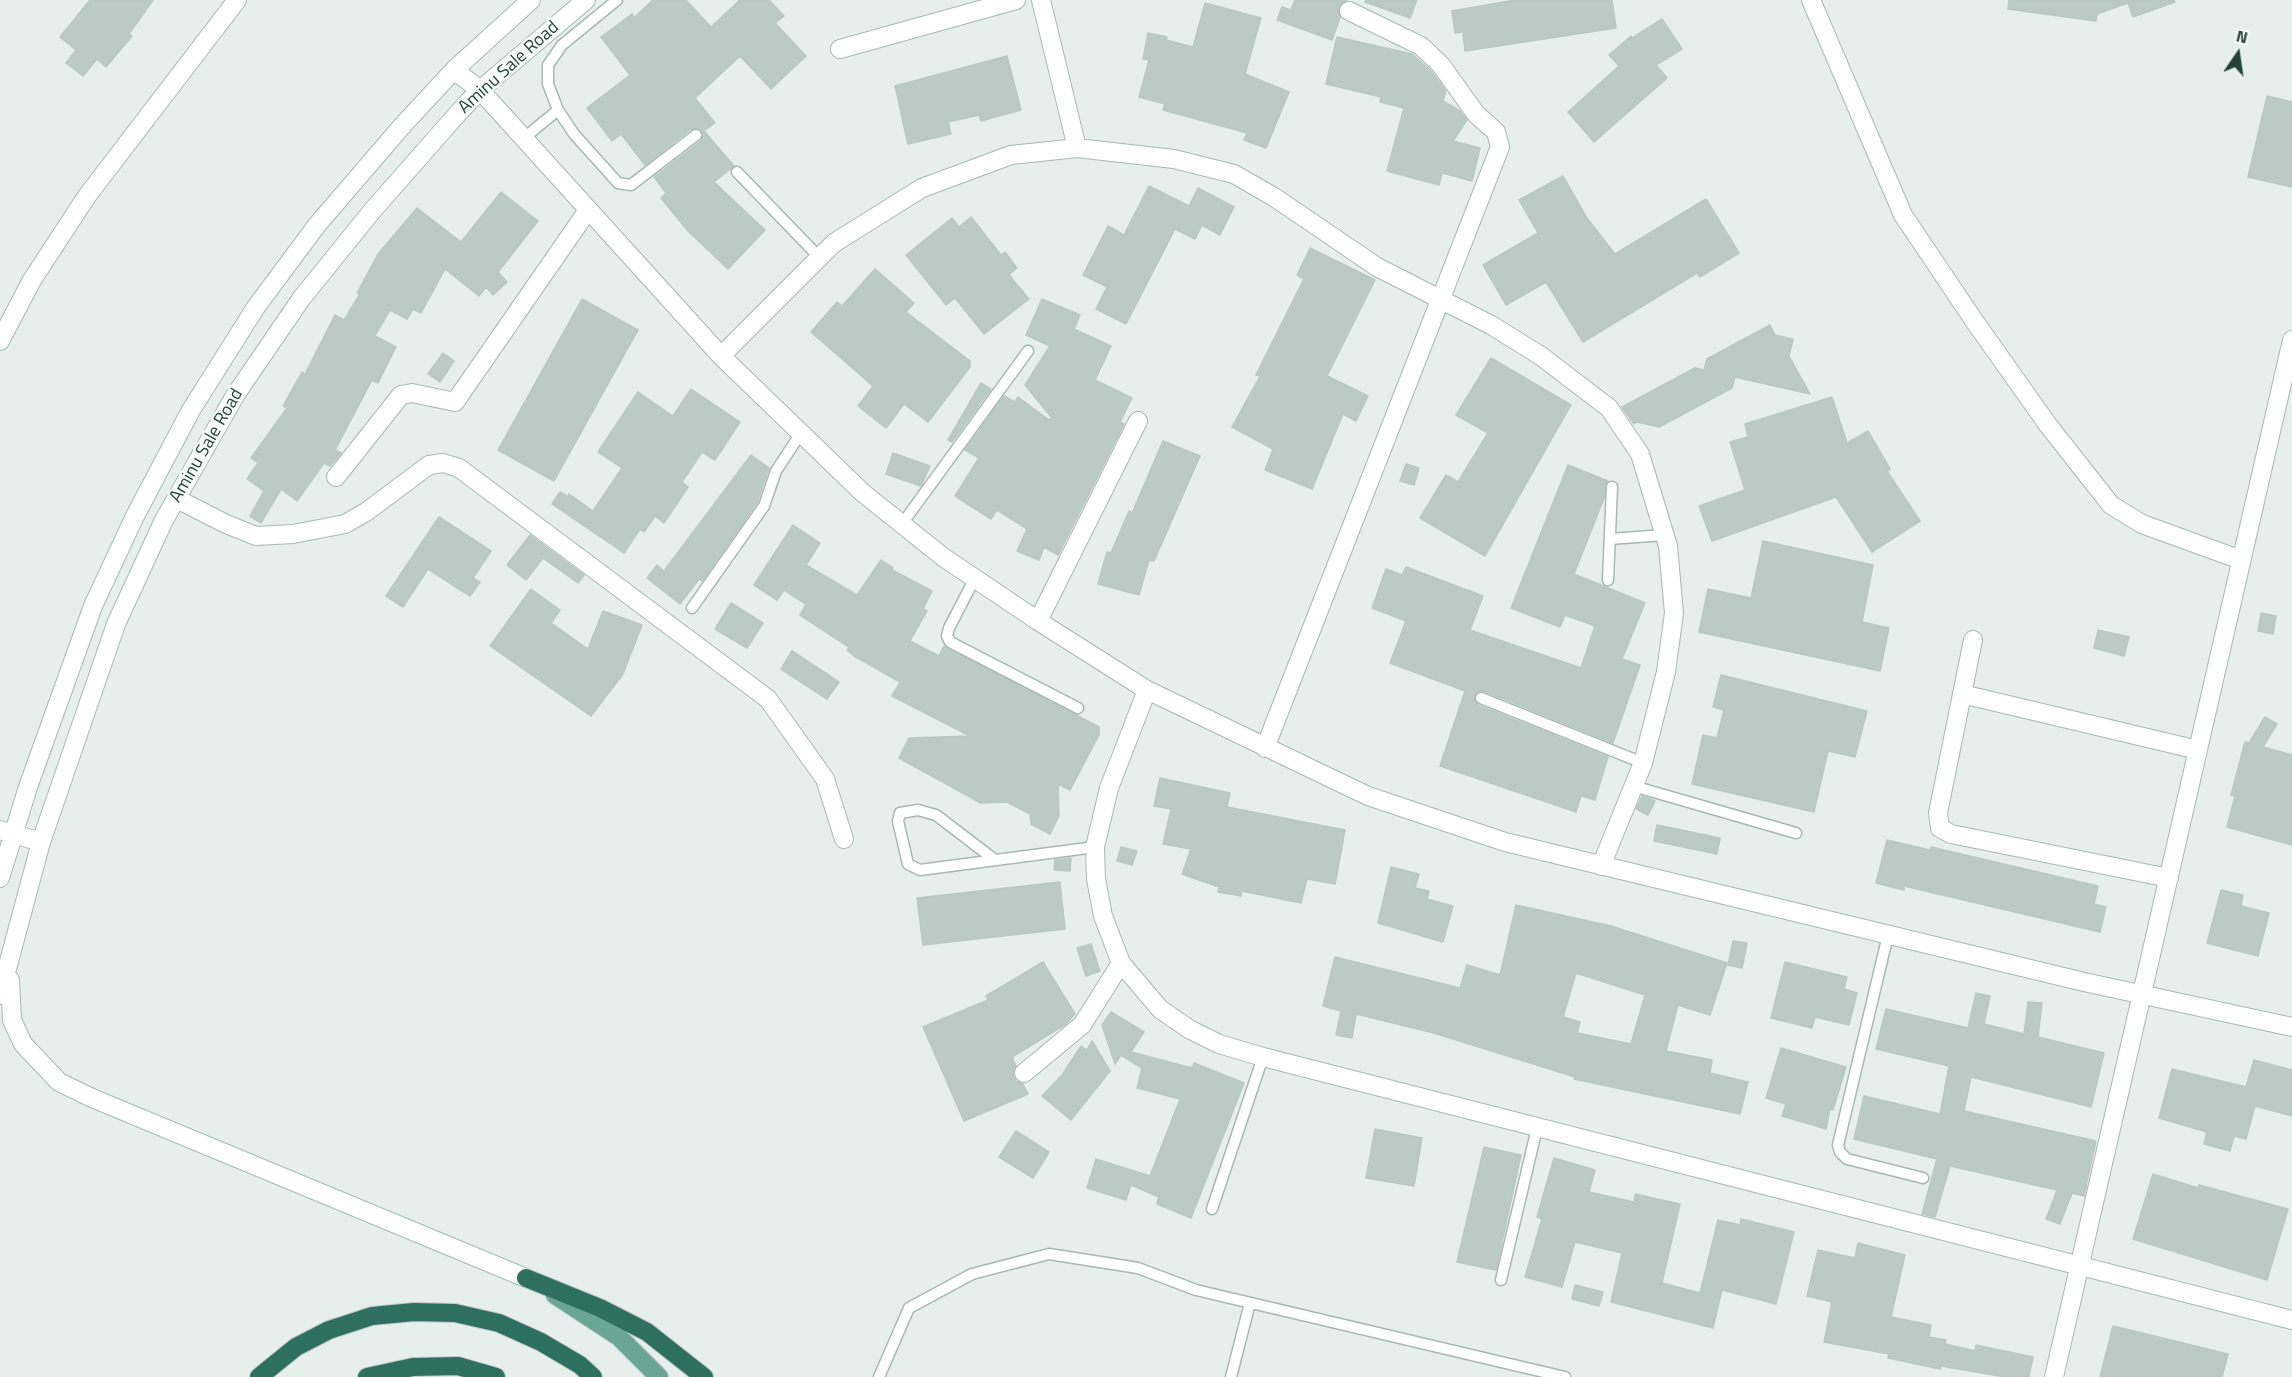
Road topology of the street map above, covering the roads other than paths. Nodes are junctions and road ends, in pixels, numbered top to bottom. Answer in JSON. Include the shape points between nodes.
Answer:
{"nodes":[{"id":1,"x":237,"y":0,"type":"edge"},
{"id":2,"x":531,"y":0,"type":"edge"},
{"id":3,"x":586,"y":0,"type":"edge"},
{"id":4,"x":617,"y":0,"type":"edge"},
{"id":5,"x":1016,"y":0,"type":"edge"},
{"id":6,"x":1041,"y":0,"type":"edge"},
{"id":7,"x":1811,"y":0,"type":"edge"},
{"id":8,"x":979,"y":5,"type":"edge"},
{"id":9,"x":1349,"y":11,"type":"dead end"},
{"id":10,"x":840,"y":49,"type":"dead end"},
{"id":11,"x":454,"y":70,"type":"junction"},
{"id":12,"x":480,"y":90,"type":"junction"},
{"id":13,"x":558,"y":110,"type":"junction"},
{"id":14,"x":696,"y":135,"type":"dead end"},
{"id":15,"x":524,"y":138,"type":"junction"},
{"id":16,"x":1077,"y":148,"type":"junction"},
{"id":17,"x":737,"y":172,"type":"dead end"},
{"id":18,"x":588,"y":210,"type":"junction"},
{"id":19,"x":819,"y":257,"type":"junction"},
{"id":20,"x":1439,"y":299,"type":"junction"},
{"id":21,"x":2292,"y":340,"type":"edge"},
{"id":22,"x":0,"y":341,"type":"edge"},
{"id":23,"x":1028,"y":351,"type":"dead end"},
{"id":24,"x":722,"y":356,"type":"junction"},
{"id":25,"x":1138,"y":421,"type":"dead end"},
{"id":26,"x":801,"y":433,"type":"junction"},
{"id":27,"x":336,"y":477,"type":"dead end"},
{"id":28,"x":1612,"y":487,"type":"dead end"},
{"id":29,"x":177,"y":499,"type":"junction"},
{"id":30,"x":902,"y":524,"type":"junction"},
{"id":31,"x":1664,"y":535,"type":"junction"},
{"id":32,"x":1610,"y":539,"type":"junction"},
{"id":33,"x":2241,"y":560,"type":"junction"},
{"id":34,"x":975,"y":578,"type":"junction"},
{"id":35,"x":1608,"y":580,"type":"dead end"},
{"id":36,"x":692,"y":608,"type":"dead end"},
{"id":37,"x":1038,"y":621,"type":"junction"},
{"id":38,"x":1973,"y":640,"type":"dead end"},
{"id":39,"x":1147,"y":690,"type":"junction"},
{"id":40,"x":1962,"y":694,"type":"junction"},
{"id":41,"x":1481,"y":698,"type":"dead end"},
{"id":42,"x":1078,"y":708,"type":"dead end"},
{"id":43,"x":1265,"y":748,"type":"junction"},
{"id":44,"x":2198,"y":750,"type":"junction"},
{"id":45,"x":1643,"y":763,"type":"junction"},
{"id":46,"x":1633,"y":786,"type":"junction"},
{"id":47,"x":6,"y":832,"type":"edge"},
{"id":48,"x":1796,"y":833,"type":"dead end"},
{"id":49,"x":844,"y":839,"type":"dead end"},
{"id":50,"x":41,"y":842,"type":"junction"},
{"id":51,"x":1095,"y":847,"type":"junction"},
{"id":52,"x":995,"y":860,"type":"junction"},
{"id":53,"x":1601,"y":866,"type":"junction"},
{"id":54,"x":0,"y":878,"type":"edge"},
{"id":55,"x":2169,"y":878,"type":"junction"},
{"id":56,"x":1888,"y":935,"type":"junction"},
{"id":57,"x":12,"y":952,"type":"junction"},
{"id":58,"x":1122,"y":963,"type":"junction"},
{"id":59,"x":0,"y":995,"type":"edge"},
{"id":60,"x":2140,"y":995,"type":"junction"},
{"id":61,"x":2292,"y":1027,"type":"edge"},
{"id":62,"x":1263,"y":1057,"type":"junction"},
{"id":63,"x":1024,"y":1073,"type":"dead end"},
{"id":64,"x":1537,"y":1128,"type":"junction"},
{"id":65,"x":1923,"y":1178,"type":"dead end"},
{"id":66,"x":1212,"y":1209,"type":"dead end"},
{"id":67,"x":2078,"y":1266,"type":"junction"},
{"id":68,"x":526,"y":1278,"type":"junction"},
{"id":69,"x":1501,"y":1280,"type":"dead end"},
{"id":70,"x":1250,"y":1303,"type":"junction"},
{"id":71,"x":2292,"y":1320,"type":"edge"},
{"id":72,"x":259,"y":1377,"type":"edge"},
{"id":73,"x":367,"y":1377,"type":"edge"},
{"id":74,"x":496,"y":1377,"type":"edge"},
{"id":75,"x":593,"y":1377,"type":"edge"},
{"id":76,"x":659,"y":1377,"type":"edge"},
{"id":77,"x":704,"y":1377,"type":"edge"},
{"id":78,"x":879,"y":1377,"type":"edge"},
{"id":79,"x":1231,"y":1377,"type":"edge"},
{"id":80,"x":1565,"y":1377,"type":"edge"},
{"id":81,"x":2054,"y":1377,"type":"edge"}],
"edges":[{"from":1,"to":22,"type":"street","via":[[87,196],[32,280]]},
{"from":2,"to":11,"type":"street","name":"Aminu Sale Road"},
{"from":3,"to":12,"type":"street","name":"Aminu Sale Road"},
{"from":4,"to":13,"type":"lane","via":[[562,45],[548,65],[548,84]]},
{"from":5,"to":8,"type":"street"},
{"from":6,"to":16,"type":"street"},
{"from":7,"to":33,"type":"street","via":[[1903,215],[2048,425],[2112,505],[2142,524]]},
{"from":8,"to":10,"type":"street"},
{"from":9,"to":20,"type":"street","via":[[1421,46],[1441,65],[1476,114],[1496,132],[1500,147]]},
{"from":11,"to":12,"type":"street"},
{"from":11,"to":47,"type":"street","name":"Aminu Sale Road","via":[[317,225],[256,307],[191,410],[93,606]]},
{"from":12,"to":15,"type":"street"},
{"from":12,"to":29,"type":"street","name":"Aminu Sale Road","via":[[372,211],[301,300],[236,394]]},
{"from":13,"to":14,"type":"lane","via":[[618,183],[631,185]]},
{"from":13,"to":15,"type":"lane"},
{"from":15,"to":18,"type":"street"},
{"from":16,"to":19,"type":"street","via":[[1011,155],[922,188],[834,243]]},
{"from":16,"to":20,"type":"street","via":[[1174,159],[1234,174],[1377,267]]},
{"from":17,"to":19,"type":"lane"},
{"from":18,"to":24,"type":"street"},
{"from":18,"to":27,"type":"street","via":[[455,402],[412,393],[401,395]]},
{"from":19,"to":24,"type":"street"},
{"from":20,"to":31,"type":"street","via":[[1541,356],[1608,408],[1640,454]]},
{"from":20,"to":43,"type":"street"},
{"from":21,"to":33,"type":"street"},
{"from":23,"to":30,"type":"lane"},
{"from":24,"to":26,"type":"street"},
{"from":25,"to":37,"type":"street"},
{"from":26,"to":30,"type":"street","via":[[863,493]]},
{"from":26,"to":36,"type":"lane","via":[[776,471],[764,506]]},
{"from":28,"to":32,"type":"lane"},
{"from":29,"to":49,"type":"street","via":[[256,536],[293,534],[345,524],[429,465],[443,463],[459,468],[768,699],[825,779]]},
{"from":29,"to":50,"type":"street","name":"Aminu Sale Road","via":[[116,624]]},
{"from":30,"to":34,"type":"street"},
{"from":31,"to":32,"type":"lane"},
{"from":31,"to":45,"type":"street","via":[[1674,613],[1666,672]]},
{"from":32,"to":35,"type":"lane"},
{"from":33,"to":44,"type":"street"},
{"from":34,"to":37,"type":"street"},
{"from":34,"to":42,"type":"lane","via":[[949,628],[950,642]]},
{"from":37,"to":39,"type":"street"},
{"from":38,"to":40,"type":"street"},
{"from":39,"to":43,"type":"street"},
{"from":39,"to":51,"type":"street","via":[[1109,788]]},
{"from":40,"to":44,"type":"street"},
{"from":40,"to":55,"type":"street","via":[[1938,813],[1940,828],[1952,834]]},
{"from":41,"to":45,"type":"lane"},
{"from":43,"to":53,"type":"street","via":[[1368,796],[1437,821]]},
{"from":44,"to":55,"type":"street"},
{"from":45,"to":46,"type":"street"},
{"from":46,"to":48,"type":"lane"},
{"from":46,"to":53,"type":"street"},
{"from":47,"to":50,"type":"street"},
{"from":47,"to":54,"type":"street","name":"Aminu Sale Road"},
{"from":50,"to":57,"type":"street","name":"Aminu Sale Road"},
{"from":51,"to":52,"type":"lane"},
{"from":51,"to":58,"type":"street","via":[[1103,916]]},
{"from":52,"to":52,"type":"lane","via":[[936,815],[918,810],[900,813],[898,821],[908,864],[914,868]]},
{"from":53,"to":56,"type":"street"},
{"from":55,"to":60,"type":"street"},
{"from":56,"to":60,"type":"street"},
{"from":56,"to":65,"type":"lane","via":[[1838,1145],[1847,1160]]},
{"from":57,"to":59,"type":"street","name":"Aminu Sale Road"},
{"from":57,"to":68,"type":"street","via":[[12,1020],[23,1044],[59,1082]]},
{"from":58,"to":62,"type":"street","via":[[1160,1009],[1189,1029],[1219,1044]]},
{"from":58,"to":63,"type":"street","via":[[1082,1025]]},
{"from":60,"to":61,"type":"street"},
{"from":60,"to":67,"type":"street"},
{"from":62,"to":64,"type":"street"},
{"from":62,"to":66,"type":"lane"},
{"from":64,"to":67,"type":"street"},
{"from":64,"to":69,"type":"lane"},
{"from":67,"to":71,"type":"street"},
{"from":67,"to":81,"type":"street"},
{"from":68,"to":76,"type":"main road","via":[[620,1338]]},
{"from":68,"to":77,"type":"highway","via":[[647,1332]]},
{"from":70,"to":78,"type":"lane","via":[[1196,1290],[1138,1268],[1049,1254],[972,1274],[909,1308]]},
{"from":70,"to":79,"type":"lane"},
{"from":70,"to":80,"type":"lane"},
{"from":72,"to":75,"type":"highway","via":[[296,1347],[329,1330],[372,1316],[414,1312],[455,1313],[499,1323],[540,1342]]},
{"from":73,"to":74,"type":"highway","via":[[413,1367],[458,1366]]}]}
